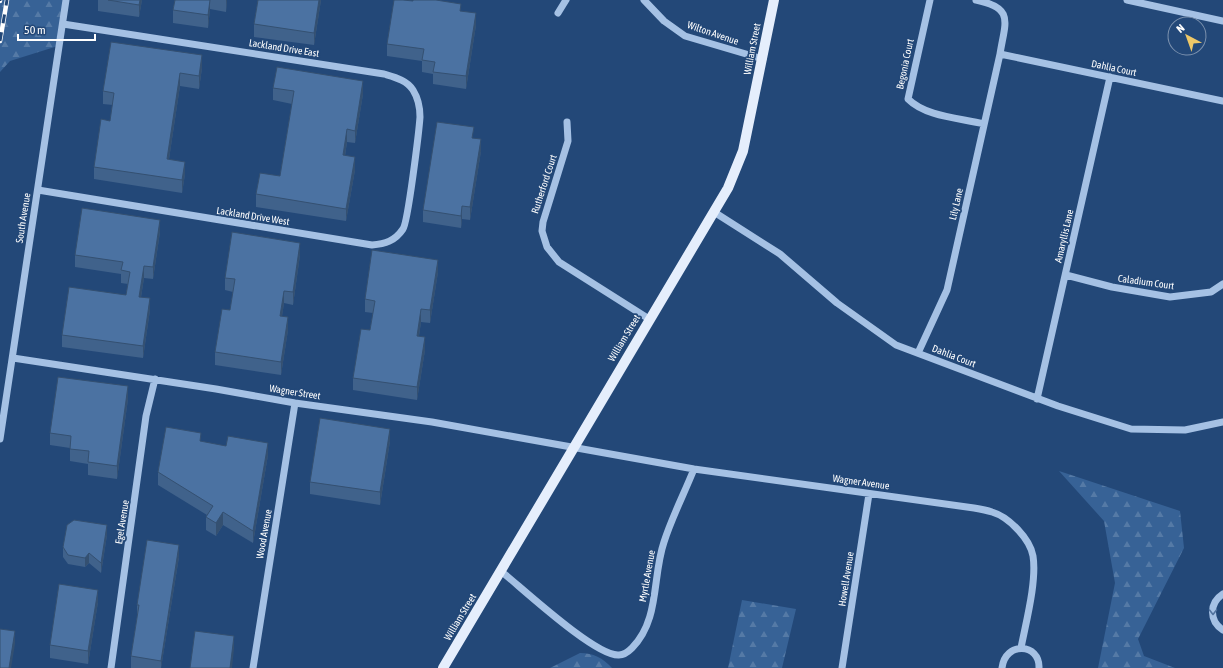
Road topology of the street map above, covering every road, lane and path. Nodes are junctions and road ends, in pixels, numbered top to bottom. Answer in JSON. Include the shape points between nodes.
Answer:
{"nodes":[{"id":1,"x":66,"y":0,"type":"edge"},
{"id":2,"x":566,"y":0,"type":"edge"},
{"id":3,"x":644,"y":0,"type":"edge"},
{"id":4,"x":774,"y":0,"type":"edge"},
{"id":5,"x":930,"y":0,"type":"edge"},
{"id":6,"x":976,"y":0,"type":"edge"},
{"id":7,"x":1127,"y":0,"type":"edge"},
{"id":8,"x":558,"y":13,"type":"dead end"},
{"id":9,"x":1223,"y":21,"type":"edge"},
{"id":10,"x":63,"y":24,"type":"junction"},
{"id":11,"x":1000,"y":54,"type":"junction"},
{"id":12,"x":763,"y":59,"type":"junction"},
{"id":13,"x":1110,"y":77,"type":"junction"},
{"id":14,"x":1223,"y":101,"type":"edge"},
{"id":15,"x":567,"y":122,"type":"dead end"},
{"id":16,"x":984,"y":124,"type":"junction"},
{"id":17,"x":413,"y":174,"type":"joint"},
{"id":18,"x":38,"y":190,"type":"junction"},
{"id":19,"x":714,"y":212,"type":"junction"},
{"id":20,"x":1066,"y":275,"type":"junction"},
{"id":21,"x":1223,"y":284,"type":"edge"},
{"id":22,"x":649,"y":319,"type":"junction"},
{"id":23,"x":918,"y":354,"type":"junction"},
{"id":24,"x":13,"y":358,"type":"junction"},
{"id":25,"x":155,"y":379,"type":"junction"},
{"id":26,"x":1037,"y":399,"type":"junction"},
{"id":27,"x":295,"y":403,"type":"junction"},
{"id":28,"x":1223,"y":422,"type":"edge"},
{"id":29,"x":0,"y":438,"type":"edge"},
{"id":30,"x":574,"y":447,"type":"junction"},
{"id":31,"x":694,"y":470,"type":"junction"},
{"id":32,"x":869,"y":494,"type":"junction"},
{"id":33,"x":502,"y":572,"type":"junction"},
{"id":34,"x":1223,"y":594,"type":"edge"},
{"id":35,"x":1223,"y":630,"type":"edge"},
{"id":36,"x":1021,"y":648,"type":"junction"},
{"id":37,"x":111,"y":668,"type":"edge"},
{"id":38,"x":253,"y":668,"type":"edge"},
{"id":39,"x":443,"y":668,"type":"edge"},
{"id":40,"x":842,"y":668,"type":"edge"},
{"id":41,"x":1002,"y":668,"type":"edge"},
{"id":42,"x":1039,"y":668,"type":"edge"}],
"edges":[{"from":1,"to":10,"type":"street","name":"South Avenue"},
{"from":2,"to":8,"type":"street"},
{"from":3,"to":12,"type":"street","name":"Wilton Avenue","via":[[664,21],[685,36]]},
{"from":4,"to":12,"type":"main road","name":"William Street"},
{"from":5,"to":16,"type":"street","name":"Begonia Court","via":[[908,99],[926,111]]},
{"from":6,"to":11,"type":"street","via":[[991,3],[1004,14]]},
{"from":7,"to":9,"type":"street"},
{"from":10,"to":17,"type":"street","name":"Lackland Drive East","via":[[384,74],[401,80],[412,89],[418,101],[420,116]]},
{"from":10,"to":18,"type":"street","name":"South Avenue"},
{"from":11,"to":13,"type":"street","name":"Dahlia Court"},
{"from":11,"to":16,"type":"street","name":"Lily Lane"},
{"from":12,"to":19,"type":"main road","name":"William Street","via":[[743,151],[728,188]]},
{"from":13,"to":14,"type":"street","name":"Dahlia Court"},
{"from":13,"to":20,"type":"street","name":"Amaryllis Lane"},
{"from":15,"to":22,"type":"street","name":"Rutherford Court","via":[[568,141],[543,222],[542,231],[547,247],[559,262]]},
{"from":16,"to":23,"type":"street","name":"Lily Lane","via":[[947,290]]},
{"from":17,"to":18,"type":"street","name":"Lackland Drive West","via":[[404,228],[385,244],[372,245]]},
{"from":18,"to":24,"type":"street","name":"South Avenue"},
{"from":19,"to":22,"type":"main road","name":"William Street"},
{"from":19,"to":23,"type":"street","name":"Dahlia Court","via":[[780,254],[837,303],[896,345]]},
{"from":20,"to":21,"type":"street","name":"Caladium Court","via":[[1112,287],[1170,297],[1211,292]]},
{"from":20,"to":26,"type":"street","name":"Amaryllis Lane"},
{"from":22,"to":30,"type":"main road","name":"William Street"},
{"from":23,"to":26,"type":"street","name":"Dahlia Court"},
{"from":24,"to":25,"type":"street","name":"Wagner Street"},
{"from":24,"to":29,"type":"street","name":"South Avenue"},
{"from":25,"to":27,"type":"street","name":"Wagner Street"},
{"from":25,"to":37,"type":"street","name":"Egel Avenue","via":[[146,416]]},
{"from":26,"to":28,"type":"street","name":"Dahlia Court","via":[[1131,429],[1185,430]]},
{"from":27,"to":30,"type":"street","name":"Wagner Street","via":[[432,422]]},
{"from":27,"to":38,"type":"street","name":"Wood Avenue"},
{"from":30,"to":31,"type":"street","name":"Wagner Avenue"},
{"from":30,"to":33,"type":"main road","name":"William Street"},
{"from":31,"to":32,"type":"street","name":"Wagner Avenue"},
{"from":31,"to":33,"type":"street","name":"Myrtle Avenue","via":[[664,542],[649,622],[638,642],[625,653],[619,655],[602,649],[581,636]]},
{"from":32,"to":36,"type":"street","name":"Wagner Avenue","via":[[974,508],[993,512],[1010,522],[1024,538],[1033,554],[1034,566]]},
{"from":32,"to":40,"type":"street","name":"Howell Avenue"},
{"from":33,"to":39,"type":"main road","name":"William Street"},
{"from":34,"to":35,"type":"street","one_way":true,"via":[[1216,600],[1212,612],[1216,624]]},
{"from":36,"to":41,"type":"street","via":[[1005,655]]},
{"from":36,"to":42,"type":"street","via":[[1034,654]]}]}
